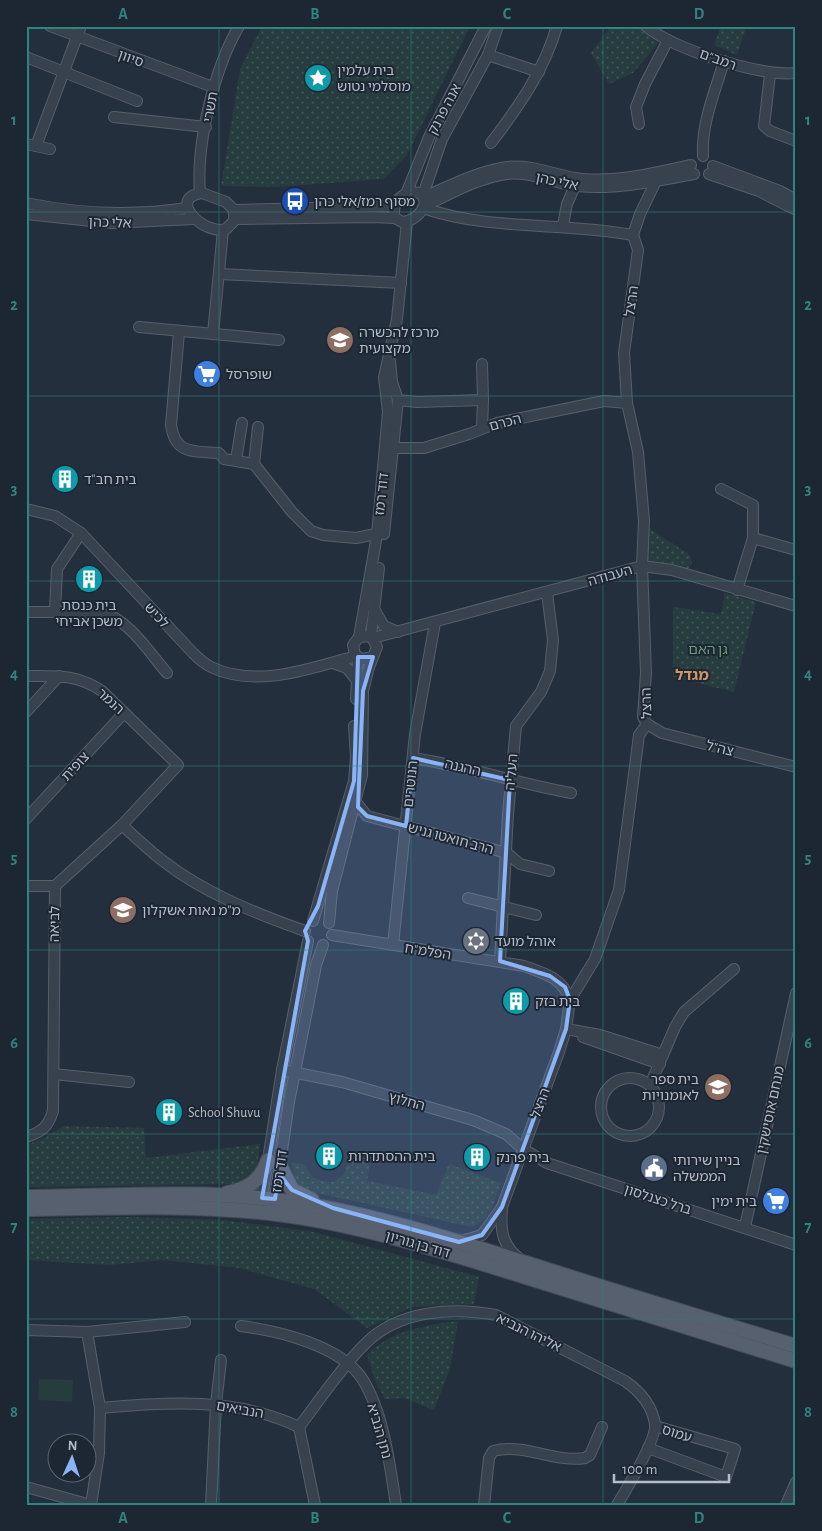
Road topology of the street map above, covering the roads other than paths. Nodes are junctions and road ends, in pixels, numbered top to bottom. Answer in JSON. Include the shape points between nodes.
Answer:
{"nodes":[{"id":1,"x":50,"y":26,"type":"edge"},
{"id":2,"x":239,"y":26,"type":"edge"},
{"id":3,"x":486,"y":26,"type":"edge"},
{"id":4,"x":498,"y":26,"type":"edge"},
{"id":5,"x":557,"y":26,"type":"edge"},
{"id":6,"x":646,"y":26,"type":"edge"},
{"id":7,"x":79,"y":31,"type":"edge"},
{"id":8,"x":668,"y":40,"type":"junction"},
{"id":9,"x":488,"y":55,"type":"junction"},
{"id":10,"x":26,"y":57,"type":"edge"},
{"id":11,"x":724,"y":62,"type":"junction"},
{"id":12,"x":64,"y":72,"type":"junction"},
{"id":13,"x":540,"y":72,"type":"junction"},
{"id":14,"x":796,"y":73,"type":"edge"},
{"id":15,"x":770,"y":74,"type":"junction"},
{"id":16,"x":213,"y":87,"type":"junction"},
{"id":17,"x":137,"y":101,"type":"dead end"},
{"id":18,"x":114,"y":117,"type":"dead end"},
{"id":19,"x":640,"y":124,"type":"dead end"},
{"id":20,"x":206,"y":128,"type":"junction"},
{"id":21,"x":796,"y":140,"type":"edge"},
{"id":22,"x":491,"y":142,"type":"dead end"},
{"id":23,"x":31,"y":145,"type":"edge"},
{"id":24,"x":50,"y":149,"type":"dead end"},
{"id":25,"x":703,"y":156,"type":"junction"},
{"id":26,"x":693,"y":170,"type":"junction"},
{"id":27,"x":711,"y":170,"type":"junction"},
{"id":28,"x":656,"y":180,"type":"junction"},
{"id":29,"x":575,"y":186,"type":"junction"},
{"id":30,"x":200,"y":193,"type":"junction"},
{"id":31,"x":406,"y":194,"type":"junction"},
{"id":32,"x":796,"y":200,"type":"edge"},
{"id":33,"x":424,"y":201,"type":"junction"},
{"id":34,"x":26,"y":204,"type":"edge"},
{"id":35,"x":394,"y":206,"type":"junction"},
{"id":36,"x":187,"y":208,"type":"junction"},
{"id":37,"x":796,"y":210,"type":"edge"},
{"id":38,"x":26,"y":214,"type":"edge"},
{"id":39,"x":234,"y":215,"type":"junction"},
{"id":40,"x":395,"y":218,"type":"junction"},
{"id":41,"x":193,"y":219,"type":"junction"},
{"id":42,"x":407,"y":222,"type":"junction"},
{"id":43,"x":563,"y":226,"type":"junction"},
{"id":44,"x":223,"y":230,"type":"junction"},
{"id":45,"x":634,"y":235,"type":"junction"},
{"id":46,"x":219,"y":274,"type":"junction"},
{"id":47,"x":401,"y":283,"type":"junction"},
{"id":48,"x":139,"y":327,"type":"dead end"},
{"id":49,"x":179,"y":332,"type":"junction"},
{"id":50,"x":212,"y":334,"type":"junction"},
{"id":51,"x":279,"y":340,"type":"dead end"},
{"id":52,"x":390,"y":352,"type":"junction"},
{"id":53,"x":482,"y":364,"type":"dead end"},
{"id":54,"x":398,"y":400,"type":"junction"},
{"id":55,"x":483,"y":400,"type":"junction"},
{"id":56,"x":627,"y":403,"type":"junction"},
{"id":57,"x":242,"y":423,"type":"dead end"},
{"id":58,"x":258,"y":427,"type":"dead end"},
{"id":59,"x":482,"y":428,"type":"junction"},
{"id":60,"x":390,"y":448,"type":"junction"},
{"id":61,"x":245,"y":461,"type":"junction"},
{"id":62,"x":721,"y":489,"type":"dead end"},
{"id":63,"x":26,"y":509,"type":"edge"},
{"id":64,"x":82,"y":533,"type":"junction"},
{"id":65,"x":380,"y":533,"type":"junction"},
{"id":66,"x":753,"y":538,"type":"junction"},
{"id":67,"x":796,"y":550,"type":"edge"},
{"id":68,"x":642,"y":566,"type":"junction"},
{"id":69,"x":736,"y":590,"type":"junction"},
{"id":70,"x":547,"y":593,"type":"junction"},
{"id":71,"x":796,"y":606,"type":"edge"},
{"id":72,"x":373,"y":608,"type":"junction"},
{"id":73,"x":26,"y":612,"type":"edge"},
{"id":74,"x":55,"y":612,"type":"junction"},
{"id":75,"x":435,"y":623,"type":"junction"},
{"id":76,"x":424,"y":626,"type":"junction"},
{"id":77,"x":399,"y":632,"type":"junction"},
{"id":78,"x":372,"y":637,"type":"junction"},
{"id":79,"x":356,"y":641,"type":"junction"},
{"id":80,"x":375,"y":654,"type":"junction"},
{"id":81,"x":357,"y":657,"type":"junction"},
{"id":82,"x":330,"y":663,"type":"junction"},
{"id":83,"x":307,"y":669,"type":"junction"},
{"id":84,"x":167,"y":672,"type":"dead end"},
{"id":85,"x":26,"y":676,"type":"edge"},
{"id":86,"x":59,"y":676,"type":"junction"},
{"id":87,"x":358,"y":682,"type":"junction"},
{"id":88,"x":26,"y":712,"type":"edge"},
{"id":89,"x":124,"y":712,"type":"junction"},
{"id":90,"x":647,"y":724,"type":"junction"},
{"id":91,"x":413,"y":758,"type":"junction"},
{"id":92,"x":178,"y":765,"type":"joint"},
{"id":93,"x":796,"y":767,"type":"edge"},
{"id":94,"x":510,"y":780,"type":"junction"},
{"id":95,"x":571,"y":793,"type":"dead end"},
{"id":96,"x":356,"y":802,"type":"junction"},
{"id":97,"x":26,"y":819,"type":"edge"},
{"id":98,"x":122,"y":825,"type":"junction"},
{"id":99,"x":406,"y":826,"type":"junction"},
{"id":100,"x":507,"y":854,"type":"junction"},
{"id":101,"x":549,"y":871,"type":"dead end"},
{"id":102,"x":26,"y":886,"type":"edge"},
{"id":103,"x":55,"y":886,"type":"junction"},
{"id":104,"x":468,"y":898,"type":"dead end"},
{"id":105,"x":503,"y":907,"type":"junction"},
{"id":106,"x":536,"y":916,"type":"dead end"},
{"id":107,"x":313,"y":921,"type":"junction"},
{"id":108,"x":329,"y":924,"type":"junction"},
{"id":109,"x":305,"y":930,"type":"junction"},
{"id":110,"x":332,"y":935,"type":"junction"},
{"id":111,"x":308,"y":941,"type":"junction"},
{"id":112,"x":393,"y":945,"type":"junction"},
{"id":113,"x":323,"y":946,"type":"junction"},
{"id":114,"x":500,"y":962,"type":"junction"},
{"id":115,"x":734,"y":969,"type":"dead end"},
{"id":116,"x":796,"y":993,"type":"edge"},
{"id":117,"x":570,"y":1000,"type":"junction"},
{"id":118,"x":566,"y":1028,"type":"junction"},
{"id":119,"x":661,"y":1060,"type":"junction"},
{"id":120,"x":282,"y":1070,"type":"junction"},
{"id":121,"x":295,"y":1073,"type":"junction"},
{"id":122,"x":54,"y":1074,"type":"junction"},
{"id":123,"x":129,"y":1082,"type":"dead end"},
{"id":124,"x":650,"y":1085,"type":"junction"},
{"id":125,"x":26,"y":1137,"type":"edge"},
{"id":126,"x":523,"y":1149,"type":"junction"},
{"id":127,"x":274,"y":1163,"type":"junction"},
{"id":128,"x":210,"y":1196,"type":"junction"},
{"id":129,"x":26,"y":1197,"type":"edge"},
{"id":130,"x":269,"y":1199,"type":"junction"},
{"id":131,"x":502,"y":1207,"type":"junction"},
{"id":132,"x":333,"y":1208,"type":"junction"},
{"id":133,"x":26,"y":1209,"type":"edge"},
{"id":134,"x":268,"y":1213,"type":"junction"},
{"id":135,"x":745,"y":1227,"type":"junction"},
{"id":136,"x":459,"y":1242,"type":"junction"},
{"id":137,"x":796,"y":1245,"type":"edge"},
{"id":138,"x":526,"y":1264,"type":"junction"},
{"id":139,"x":185,"y":1322,"type":"dead end"},
{"id":140,"x":241,"y":1326,"type":"dead end"},
{"id":141,"x":26,"y":1330,"type":"edge"},
{"id":142,"x":87,"y":1332,"type":"junction"},
{"id":143,"x":796,"y":1346,"type":"edge"},
{"id":144,"x":221,"y":1360,"type":"dead end"},
{"id":145,"x":796,"y":1361,"type":"edge"},
{"id":146,"x":348,"y":1364,"type":"junction"},
{"id":147,"x":216,"y":1404,"type":"junction"},
{"id":148,"x":100,"y":1408,"type":"junction"},
{"id":149,"x":656,"y":1426,"type":"junction"},
{"id":150,"x":298,"y":1427,"type":"junction"},
{"id":151,"x":602,"y":1427,"type":"dead end"},
{"id":152,"x":648,"y":1448,"type":"junction"},
{"id":153,"x":796,"y":1482,"type":"edge"},
{"id":154,"x":26,"y":1488,"type":"edge"},
{"id":155,"x":91,"y":1505,"type":"edge"},
{"id":156,"x":211,"y":1505,"type":"edge"},
{"id":157,"x":315,"y":1505,"type":"edge"},
{"id":158,"x":396,"y":1505,"type":"edge"},
{"id":159,"x":484,"y":1505,"type":"edge"},
{"id":160,"x":617,"y":1505,"type":"edge"},
{"id":161,"x":786,"y":1505,"type":"edge"}],
"edges":[{"from":1,"to":7,"type":"street","name":"סיוון"},
{"from":2,"to":16,"type":"street","name":"תשרי"},
{"from":3,"to":31,"type":"street","name":"אנה פרנק","via":[[428,137]]},
{"from":4,"to":9,"type":"street","name":"אנה פרנק"},
{"from":5,"to":13,"type":"street"},
{"from":6,"to":8,"type":"street","name":"רמב\"ם"},
{"from":7,"to":12,"type":"street"},
{"from":7,"to":16,"type":"street","name":"סיוון"},
{"from":8,"to":11,"type":"street","name":"רמב\"ם"},
{"from":8,"to":19,"type":"street","via":[[636,107]]},
{"from":9,"to":13,"type":"street"},
{"from":9,"to":33,"type":"street","name":"אנה פרנק","via":[[442,139]]},
{"from":10,"to":12,"type":"street"},
{"from":11,"to":15,"type":"street","name":"רמב\"ם"},
{"from":11,"to":25,"type":"street","via":[[705,123]]},
{"from":12,"to":17,"type":"street"},
{"from":12,"to":23,"type":"street"},
{"from":13,"to":22,"type":"street"},
{"from":14,"to":15,"type":"street","name":"רמב\"ם"},
{"from":15,"to":21,"type":"street","via":[[764,126]]},
{"from":16,"to":20,"type":"street","name":"תשרי"},
{"from":18,"to":20,"type":"street"},
{"from":20,"to":30,"type":"street","name":"תשרי","via":[[199,174]]},
{"from":23,"to":24,"type":"street"},
{"from":25,"to":26,"type":"street","via":[[695,158]]},
{"from":25,"to":27,"type":"street","via":[[711,160]]},
{"from":26,"to":27,"type":"street","via":[[700,177]]},
{"from":26,"to":28,"type":"street","name":"אלי כהן"},
{"from":26,"to":33,"type":"street","name":"אלי כהן","via":[[597,179],[569,177],[532,167],[506,167],[478,175]]},
{"from":27,"to":32,"type":"street","via":[[780,191]]},
{"from":27,"to":37,"type":"street"},
{"from":28,"to":29,"type":"street","name":"אלי כהן"},
{"from":28,"to":45,"type":"street","name":"הרצל"},
{"from":29,"to":33,"type":"street","name":"אלי כהן","via":[[533,175],[508,174]]},
{"from":29,"to":43,"type":"street"},
{"from":30,"to":36,"type":"street","via":[[192,196]]},
{"from":30,"to":39,"type":"street","via":[[226,202]]},
{"from":31,"to":33,"type":"street","via":[[416,192]]},
{"from":31,"to":35,"type":"street"},
{"from":33,"to":42,"type":"street","via":[[416,216]]},
{"from":33,"to":43,"type":"street","via":[[457,218]]},
{"from":34,"to":36,"type":"street","name":"אלי כהן","via":[[121,213]]},
{"from":35,"to":39,"type":"street"},
{"from":35,"to":40,"type":"street"},
{"from":36,"to":41,"type":"street"},
{"from":38,"to":41,"type":"street","name":"אלי כהן","via":[[112,224]]},
{"from":39,"to":40,"type":"street"},
{"from":39,"to":44,"type":"street","via":[[231,226]]},
{"from":40,"to":42,"type":"street"},
{"from":41,"to":44,"type":"street"},
{"from":42,"to":47,"type":"street","name":"דוד רמז"},
{"from":43,"to":45,"type":"street"},
{"from":44,"to":46,"type":"street"},
{"from":45,"to":56,"type":"street","name":"הרצל","via":[[638,250],[624,353]]},
{"from":46,"to":47,"type":"street"},
{"from":46,"to":50,"type":"street"},
{"from":47,"to":52,"type":"street","name":"דוד רמז"},
{"from":48,"to":49,"type":"street"},
{"from":49,"to":50,"type":"street"},
{"from":49,"to":61,"type":"street","via":[[171,426],[173,440],[189,450],[219,453],[224,459]]},
{"from":50,"to":51,"type":"street"},
{"from":52,"to":54,"type":"street","name":"דוד רמז","via":[[392,382]]},
{"from":52,"to":60,"type":"street","name":"דוד רמז","via":[[383,384]]},
{"from":53,"to":55,"type":"street"},
{"from":54,"to":55,"type":"street"},
{"from":54,"to":60,"type":"street","name":"דוד רמז"},
{"from":55,"to":59,"type":"street"},
{"from":56,"to":59,"type":"street","name":"הכרם","via":[[604,401]]},
{"from":56,"to":68,"type":"street","name":"הרצל","via":[[638,452],[644,521]]},
{"from":57,"to":61,"type":"street"},
{"from":58,"to":61,"type":"street"},
{"from":59,"to":60,"type":"street","name":"הכרם","via":[[424,448]]},
{"from":60,"to":65,"type":"street","name":"דוד רמז"},
{"from":61,"to":65,"type":"street","via":[[311,531],[346,537]]},
{"from":62,"to":66,"type":"street","via":[[753,505]]},
{"from":63,"to":64,"type":"street","name":"לכיש","via":[[55,516]]},
{"from":64,"to":74,"type":"street","via":[[57,568]]},
{"from":64,"to":83,"type":"street","name":"לכיש","via":[[193,653],[210,667],[258,677]]},
{"from":65,"to":72,"type":"street","name":"דוד רמז"},
{"from":65,"to":79,"type":"street","name":"דוד רמז"},
{"from":66,"to":67,"type":"street"},
{"from":66,"to":69,"type":"street"},
{"from":68,"to":69,"type":"street","name":"העבודה","via":[[672,570]]},
{"from":68,"to":70,"type":"street","name":"העבודה"},
{"from":68,"to":90,"type":"street","name":"הרצל","via":[[646,673],[643,717]]},
{"from":69,"to":71,"type":"street","name":"העבודה"},
{"from":70,"to":75,"type":"street","name":"העבודה"},
{"from":70,"to":94,"type":"street","name":"העליה","via":[[553,640],[550,671],[540,692],[516,726]]},
{"from":72,"to":77,"type":"street","via":[[384,626]]},
{"from":72,"to":78,"type":"street","name":"דוד רמז"},
{"from":73,"to":74,"type":"street"},
{"from":74,"to":84,"type":"street","via":[[102,612],[111,616],[131,632]]},
{"from":75,"to":76,"type":"street","name":"העבודה"},
{"from":75,"to":91,"type":"street","name":"הנוטרים"},
{"from":76,"to":77,"type":"street","name":"העבודה"},
{"from":76,"to":80,"type":"street","name":"העבודה","via":[[398,637]]},
{"from":77,"to":78,"type":"street","name":"העבודה"},
{"from":78,"to":79,"type":"street"},
{"from":78,"to":80,"type":"street","via":[[377,644]]},
{"from":79,"to":81,"type":"street"},
{"from":79,"to":83,"type":"street","name":"לכיש","via":[[346,651]]},
{"from":80,"to":81,"type":"street","via":[[366,660]]},
{"from":80,"to":96,"type":"street","via":[[363,691],[363,763]]},
{"from":81,"to":82,"type":"street","name":"לכיש"},
{"from":81,"to":87,"type":"street"},
{"from":82,"to":83,"type":"street","name":"לכיש"},
{"from":82,"to":87,"type":"street","via":[[347,668]]},
{"from":85,"to":86,"type":"street","name":"הנמר"},
{"from":86,"to":88,"type":"street"},
{"from":86,"to":89,"type":"street","name":"הנמר","via":[[76,677],[90,683]]},
{"from":87,"to":107,"type":"street","via":[[354,710],[354,781]]},
{"from":89,"to":92,"type":"street","name":"הנמר"},
{"from":89,"to":97,"type":"street","name":"צופית"},
{"from":90,"to":93,"type":"street","name":"צה\"ל","via":[[662,733]]},
{"from":90,"to":117,"type":"street","name":"הרצל","via":[[639,735],[626,845],[614,907],[595,959]]},
{"from":91,"to":94,"type":"street","name":"ההגנה"},
{"from":91,"to":99,"type":"street","name":"הנוטרים"},
{"from":92,"to":98,"type":"street","name":"לביאה"},
{"from":94,"to":95,"type":"street","name":"ההגנה"},
{"from":94,"to":100,"type":"street","name":"העליה"},
{"from":96,"to":99,"type":"street","name":"הרב חואטו גניש","via":[[367,816]]},
{"from":96,"to":108,"type":"street","via":[[332,891]]},
{"from":98,"to":103,"type":"street","name":"לביאה"},
{"from":98,"to":109,"type":"street","via":[[163,861],[192,880],[275,920]]},
{"from":99,"to":100,"type":"street","name":"הרב חואטו גניש"},
{"from":99,"to":112,"type":"street","name":"הנוטרים"},
{"from":100,"to":101,"type":"street","name":"הרב חואטו גניש","via":[[520,864]]},
{"from":100,"to":105,"type":"street","name":"העליה"},
{"from":102,"to":103,"type":"street"},
{"from":103,"to":122,"type":"street","name":"לביאה"},
{"from":104,"to":105,"type":"street"},
{"from":105,"to":106,"type":"street"},
{"from":105,"to":114,"type":"street","name":"העליה"},
{"from":107,"to":108,"type":"street","via":[[321,919]]},
{"from":107,"to":109,"type":"street"},
{"from":108,"to":110,"type":"street"},
{"from":109,"to":111,"type":"street"},
{"from":110,"to":112,"type":"street","name":"הפלמ\"ח"},
{"from":110,"to":113,"type":"street"},
{"from":111,"to":113,"type":"street","via":[[315,946]]},
{"from":111,"to":120,"type":"street","name":"דוד רמז"},
{"from":112,"to":114,"type":"street","name":"הפלמ\"ח"},
{"from":113,"to":121,"type":"street","name":"דוד רמז","via":[[316,965]]},
{"from":114,"to":117,"type":"street","name":"הפלמ\"ח","via":[[524,966],[550,976],[565,987]]},
{"from":115,"to":119,"type":"street","via":[[684,1012]]},
{"from":116,"to":135,"type":"street","name":"מנחם אוסישקין"},
{"from":117,"to":118,"type":"street","name":"הרצל"},
{"from":118,"to":119,"type":"street","via":[[600,1043]]},
{"from":118,"to":126,"type":"street","name":"הרצל"},
{"from":119,"to":124,"type":"street"},
{"from":120,"to":121,"type":"street","name":"החלוץ"},
{"from":120,"to":127,"type":"street","name":"דוד רמז"},
{"from":121,"to":126,"type":"street","name":"החלוץ","via":[[342,1082],[464,1117],[506,1134]]},
{"from":121,"to":127,"type":"street","name":"דוד רמז"},
{"from":122,"to":123,"type":"street"},
{"from":122,"to":125,"type":"street","name":"לביאה","via":[[53,1111],[49,1123],[41,1132]]},
{"from":124,"to":124,"type":"street","via":[[631,1078],[612,1084],[601,1102],[601,1112],[610,1129],[618,1134],[636,1136],[652,1127],[660,1110],[656,1092]]},
{"from":126,"to":131,"type":"street","name":"הרצל"},
{"from":126,"to":135,"type":"street","name":"ברל כצנלסון","via":[[547,1163]]},
{"from":127,"to":128,"type":"main road","via":[[252,1184]]},
{"from":127,"to":130,"type":"street","name":"דוד רמז"},
{"from":127,"to":132,"type":"main road","via":[[292,1190]]},
{"from":128,"to":129,"type":"main road","name":"דוד בן גוריון"},
{"from":128,"to":130,"type":"main road","name":"דוד בן גוריון"},
{"from":130,"to":132,"type":"main road","name":"דוד בן גוריון"},
{"from":130,"to":134,"type":"street","name":"דוד רמז"},
{"from":131,"to":136,"type":"street","name":"הרצל","via":[[482,1235]]},
{"from":131,"to":138,"type":"street","name":"הרצל","via":[[500,1222],[504,1244]]},
{"from":132,"to":136,"type":"main road","name":"דוד בן גוריון"},
{"from":133,"to":134,"type":"main road","name":"דוד בן גוריון","via":[[183,1208]]},
{"from":134,"to":145,"type":"main road","name":"דוד בן גוריון","via":[[382,1234]]},
{"from":135,"to":137,"type":"street","name":"ברל כצנלסון"},
{"from":136,"to":138,"type":"main road","name":"דוד בן גוריון"},
{"from":138,"to":143,"type":"main road","name":"דוד בן גוריון"},
{"from":139,"to":142,"type":"street"},
{"from":140,"to":146,"type":"street","name":"נתן הנביא","via":[[312,1342]]},
{"from":141,"to":142,"type":"street"},
{"from":142,"to":148,"type":"street"},
{"from":144,"to":147,"type":"street"},
{"from":146,"to":149,"type":"street","name":"אליהו הנביא","via":[[366,1342],[393,1325],[418,1316],[446,1310],[496,1315],[632,1386],[647,1401]]},
{"from":146,"to":150,"type":"street","name":"אליהו הנביא"},
{"from":146,"to":158,"type":"street","name":"נתן הנביא","via":[[363,1380],[378,1416]]},
{"from":147,"to":148,"type":"street","name":"הנביאים","via":[[182,1402]]},
{"from":147,"to":150,"type":"street","name":"הנביאים","via":[[276,1416]]},
{"from":147,"to":156,"type":"street"},
{"from":148,"to":155,"type":"street","via":[[99,1452]]},
{"from":149,"to":152,"type":"street"},
{"from":149,"to":152,"type":"street","name":"עמוס","via":[[735,1449],[726,1477]]},
{"from":150,"to":157,"type":"street"},
{"from":151,"to":159,"type":"street","via":[[590,1455],[585,1458],[526,1450],[493,1451],[488,1458]]},
{"from":152,"to":160,"type":"street"},
{"from":153,"to":161,"type":"street"},
{"from":154,"to":155,"type":"street"}]}
